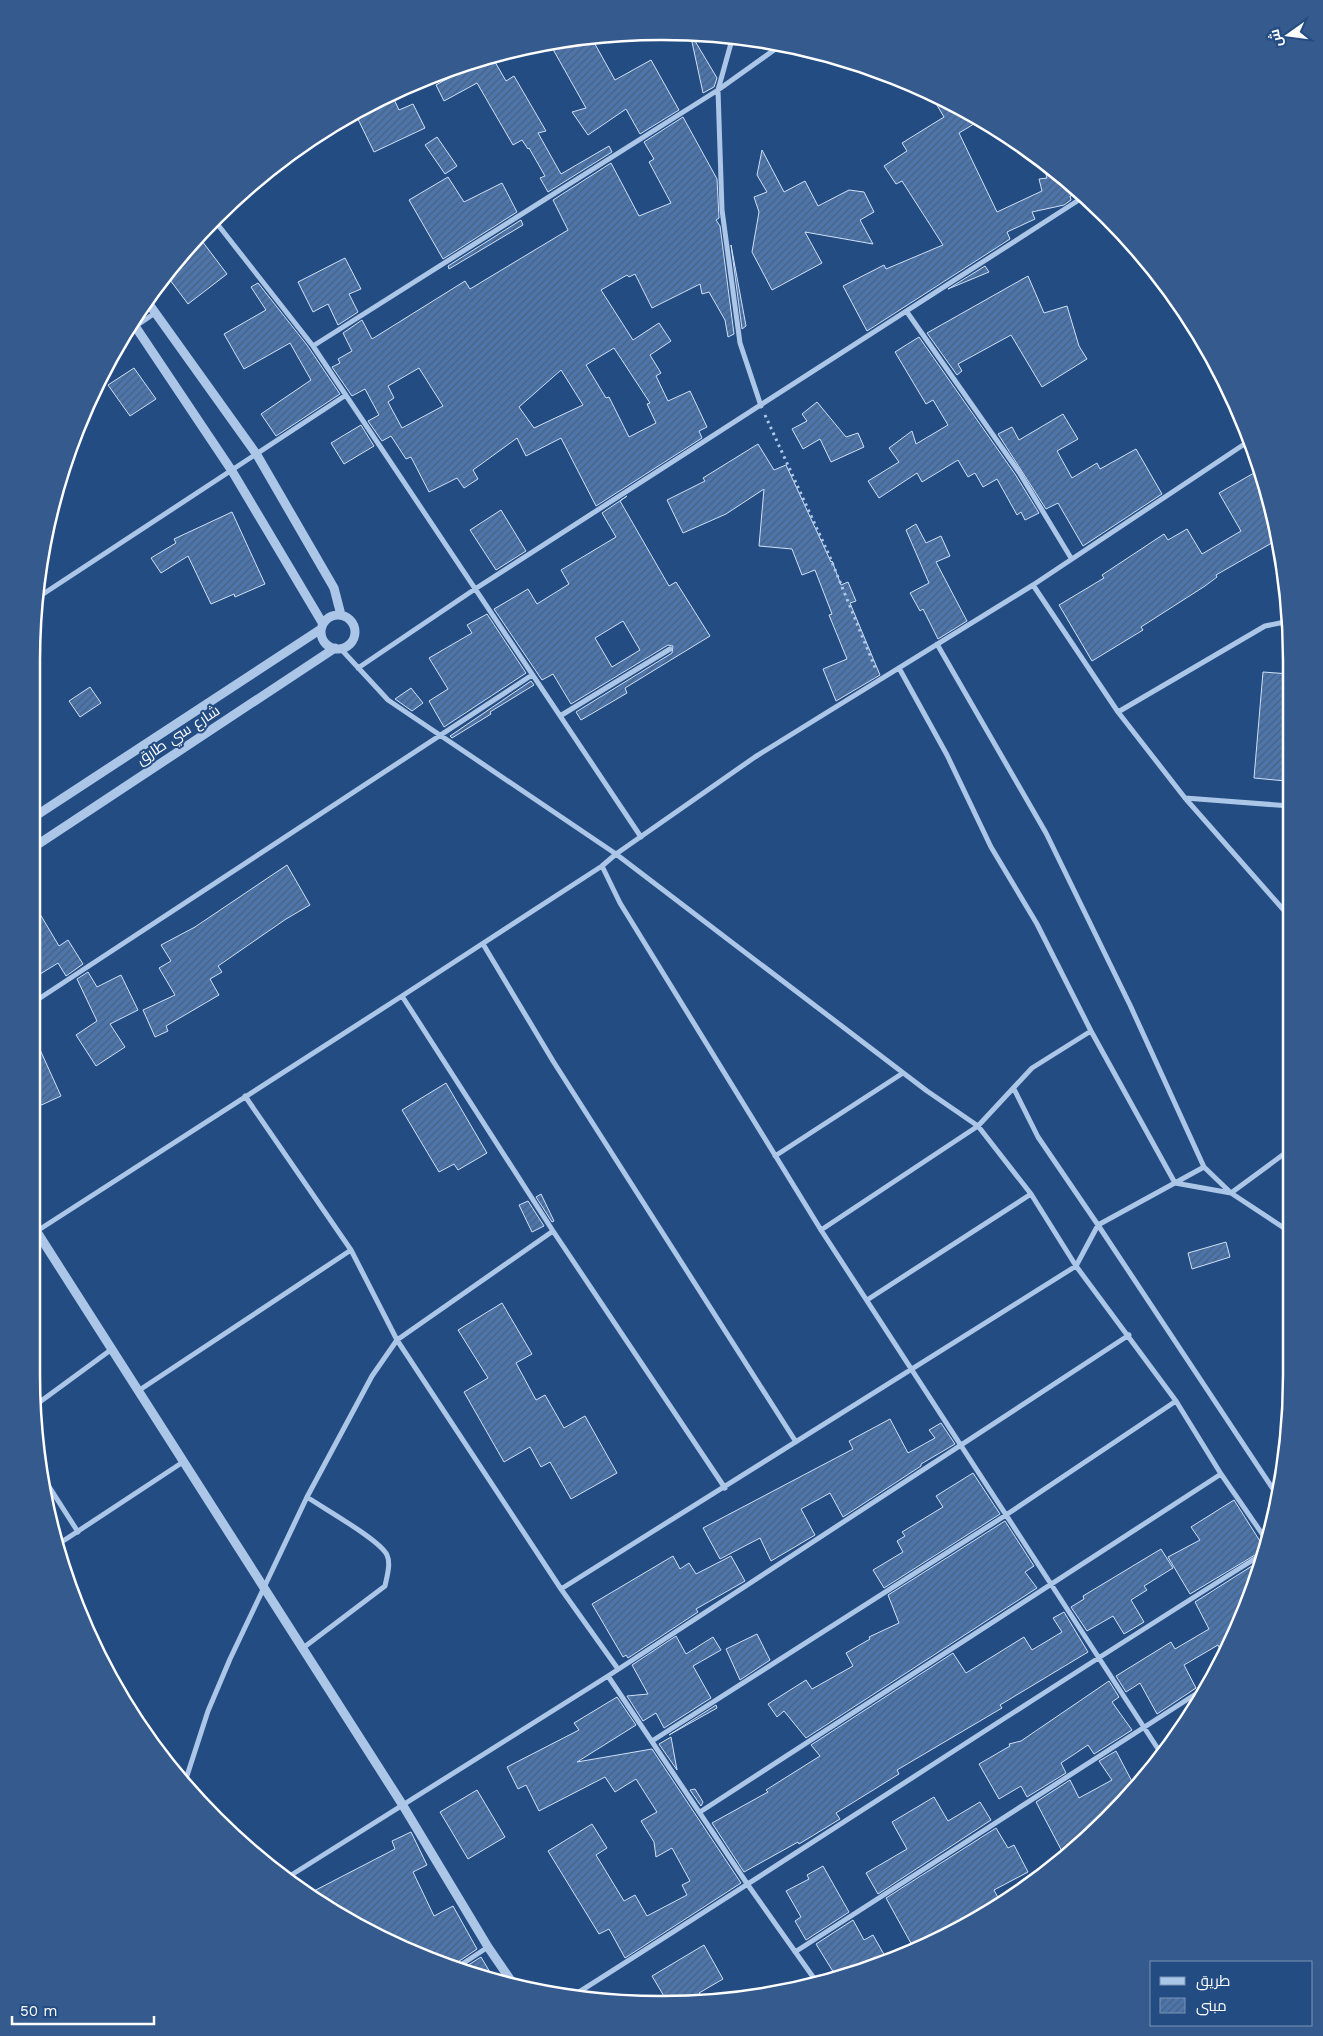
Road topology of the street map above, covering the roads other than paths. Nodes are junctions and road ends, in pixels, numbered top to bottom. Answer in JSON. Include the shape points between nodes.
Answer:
{"nodes":[{"id":1,"x":731,"y":44,"type":"edge"},
{"id":2,"x":774,"y":50,"type":"edge"},
{"id":3,"x":718,"y":90,"type":"junction"},
{"id":4,"x":1078,"y":201,"type":"edge"},
{"id":5,"x":219,"y":226,"type":"edge"},
{"id":6,"x":151,"y":307,"type":"edge"},
{"id":7,"x":907,"y":312,"type":"junction"},
{"id":8,"x":155,"y":313,"type":"junction"},
{"id":9,"x":141,"y":322,"type":"edge"},
{"id":10,"x":136,"y":330,"type":"edge"},
{"id":11,"x":313,"y":346,"type":"junction"},
{"id":12,"x":346,"y":395,"type":"junction"},
{"id":13,"x":760,"y":406,"type":"junction"},
{"id":14,"x":1243,"y":444,"type":"edge"},
{"id":15,"x":257,"y":455,"type":"junction"},
{"id":16,"x":232,"y":471,"type":"junction"},
{"id":17,"x":1071,"y":558,"type":"junction"},
{"id":18,"x":1032,"y":585,"type":"junction"},
{"id":19,"x":475,"y":589,"type":"junction"},
{"id":20,"x":44,"y":594,"type":"edge"},
{"id":21,"x":341,"y":615,"type":"junction"},
{"id":22,"x":1282,"y":623,"type":"edge"},
{"id":23,"x":322,"y":627,"type":"junction"},
{"id":24,"x":937,"y":644,"type":"junction"},
{"id":25,"x":338,"y":648,"type":"junction"},
{"id":26,"x":670,"y":649,"type":"dead end"},
{"id":27,"x":358,"y":668,"type":"junction"},
{"id":28,"x":899,"y":668,"type":"junction"},
{"id":29,"x":532,"y":675,"type":"junction"},
{"id":30,"x":1118,"y":712,"type":"junction"},
{"id":31,"x":560,"y":716,"type":"junction"},
{"id":32,"x":441,"y":736,"type":"junction"},
{"id":33,"x":1184,"y":798,"type":"junction"},
{"id":34,"x":1283,"y":806,"type":"edge"},
{"id":35,"x":40,"y":813,"type":"edge"},
{"id":36,"x":641,"y":837,"type":"junction"},
{"id":37,"x":40,"y":843,"type":"edge"},
{"id":38,"x":616,"y":854,"type":"junction"},
{"id":39,"x":602,"y":866,"type":"junction"},
{"id":40,"x":1283,"y":909,"type":"edge"},
{"id":41,"x":483,"y":944,"type":"junction"},
{"id":42,"x":402,"y":996,"type":"junction"},
{"id":43,"x":40,"y":998,"type":"edge"},
{"id":44,"x":1091,"y":1031,"type":"junction"},
{"id":45,"x":903,"y":1073,"type":"junction"},
{"id":46,"x":1014,"y":1089,"type":"junction"},
{"id":47,"x":245,"y":1096,"type":"junction"},
{"id":48,"x":978,"y":1126,"type":"junction"},
{"id":49,"x":1283,"y":1155,"type":"edge"},
{"id":50,"x":775,"y":1156,"type":"junction"},
{"id":51,"x":1204,"y":1167,"type":"junction"},
{"id":52,"x":1175,"y":1183,"type":"junction"},
{"id":53,"x":1231,"y":1193,"type":"junction"},
{"id":54,"x":1031,"y":1194,"type":"junction"},
{"id":55,"x":1098,"y":1225,"type":"junction"},
{"id":56,"x":1283,"y":1227,"type":"edge"},
{"id":57,"x":40,"y":1230,"type":"edge"},
{"id":58,"x":821,"y":1230,"type":"junction"},
{"id":59,"x":553,"y":1231,"type":"junction"},
{"id":60,"x":40,"y":1237,"type":"edge"},
{"id":61,"x":350,"y":1250,"type":"junction"},
{"id":62,"x":1076,"y":1266,"type":"junction"},
{"id":63,"x":867,"y":1300,"type":"junction"},
{"id":64,"x":1129,"y":1335,"type":"junction"},
{"id":65,"x":397,"y":1340,"type":"junction"},
{"id":66,"x":112,"y":1349,"type":"junction"},
{"id":67,"x":911,"y":1370,"type":"junction"},
{"id":68,"x":138,"y":1391,"type":"junction"},
{"id":69,"x":41,"y":1401,"type":"edge"},
{"id":70,"x":1176,"y":1401,"type":"junction"},
{"id":71,"x":796,"y":1442,"type":"junction"},
{"id":72,"x":960,"y":1444,"type":"junction"},
{"id":73,"x":183,"y":1462,"type":"junction"},
{"id":74,"x":1221,"y":1474,"type":"junction"},
{"id":75,"x":725,"y":1488,"type":"junction"},
{"id":76,"x":1272,"y":1488,"type":"edge"},
{"id":77,"x":51,"y":1491,"type":"edge"},
{"id":78,"x":307,"y":1497,"type":"junction"},
{"id":79,"x":1006,"y":1515,"type":"junction"},
{"id":80,"x":78,"y":1532,"type":"junction"},
{"id":81,"x":1262,"y":1534,"type":"edge"},
{"id":82,"x":63,"y":1541,"type":"edge"},
{"id":83,"x":1255,"y":1559,"type":"edge"},
{"id":84,"x":1051,"y":1584,"type":"junction"},
{"id":85,"x":265,"y":1588,"type":"junction"},
{"id":86,"x":562,"y":1589,"type":"junction"},
{"id":87,"x":303,"y":1648,"type":"junction"},
{"id":88,"x":1098,"y":1657,"type":"junction"},
{"id":89,"x":618,"y":1669,"type":"junction"},
{"id":90,"x":608,"y":1676,"type":"junction"},
{"id":91,"x":1193,"y":1695,"type":"edge"},
{"id":92,"x":1144,"y":1727,"type":"junction"},
{"id":93,"x":652,"y":1741,"type":"junction"},
{"id":94,"x":1158,"y":1749,"type":"edge"},
{"id":95,"x":187,"y":1776,"type":"edge"},
{"id":96,"x":402,"y":1804,"type":"junction"},
{"id":97,"x":700,"y":1812,"type":"junction"},
{"id":98,"x":291,"y":1874,"type":"edge"},
{"id":99,"x":748,"y":1885,"type":"junction"},
{"id":100,"x":488,"y":1947,"type":"junction"},
{"id":101,"x":795,"y":1952,"type":"junction"},
{"id":102,"x":463,"y":1963,"type":"edge"},
{"id":103,"x":508,"y":1977,"type":"edge"},
{"id":104,"x":813,"y":1977,"type":"edge"},
{"id":105,"x":580,"y":1991,"type":"edge"}],
"edges":[{"from":1,"to":3,"type":"street"},
{"from":2,"to":3,"type":"street"},
{"from":3,"to":11,"type":"street"},
{"from":3,"to":13,"type":"street","via":[[722,210],[735,318]]},
{"from":4,"to":7,"type":"street"},
{"from":5,"to":11,"type":"street"},
{"from":6,"to":8,"type":"street"},
{"from":7,"to":13,"type":"street"},
{"from":7,"to":17,"type":"street","via":[[1019,472]]},
{"from":8,"to":9,"type":"street"},
{"from":8,"to":15,"type":"street"},
{"from":10,"to":16,"type":"street"},
{"from":11,"to":12,"type":"street"},
{"from":12,"to":15,"type":"street"},
{"from":12,"to":19,"type":"street"},
{"from":13,"to":19,"type":"street"},
{"from":14,"to":17,"type":"street"},
{"from":15,"to":16,"type":"street"},
{"from":15,"to":21,"type":"street","via":[[334,588]]},
{"from":16,"to":20,"type":"street"},
{"from":16,"to":23,"type":"street"},
{"from":17,"to":18,"type":"street"},
{"from":18,"to":24,"type":"street"},
{"from":18,"to":30,"type":"street"},
{"from":19,"to":27,"type":"street"},
{"from":19,"to":29,"type":"street"},
{"from":21,"to":23,"type":"street","via":[[330,617]]},
{"from":21,"to":25,"type":"street","via":[[348,618],[354,630],[351,642]]},
{"from":22,"to":30,"type":"street","via":[[1265,626]]},
{"from":23,"to":25,"type":"street","via":[[323,639]]},
{"from":23,"to":35,"type":"street","name":"شارع سي طارق"},
{"from":24,"to":28,"type":"street"},
{"from":24,"to":51,"type":"street","via":[[1046,833]]},
{"from":25,"to":27,"type":"street"},
{"from":25,"to":37,"type":"street","name":"شارع سي طارق"},
{"from":26,"to":31,"type":"street"},
{"from":27,"to":32,"type":"street","via":[[388,700]]},
{"from":28,"to":36,"type":"street","via":[[755,758]]},
{"from":28,"to":44,"type":"street"},
{"from":29,"to":31,"type":"street"},
{"from":29,"to":32,"type":"street"},
{"from":30,"to":33,"type":"street"},
{"from":31,"to":36,"type":"street"},
{"from":32,"to":38,"type":"street"},
{"from":32,"to":43,"type":"street"},
{"from":33,"to":34,"type":"street"},
{"from":33,"to":40,"type":"street"},
{"from":36,"to":38,"type":"street"},
{"from":38,"to":39,"type":"street"},
{"from":38,"to":45,"type":"street"},
{"from":39,"to":41,"type":"street"},
{"from":39,"to":50,"type":"street","via":[[620,902]]},
{"from":41,"to":42,"type":"street"},
{"from":41,"to":71,"type":"street","via":[[558,1069]]},
{"from":42,"to":47,"type":"street"},
{"from":42,"to":59,"type":"street"},
{"from":44,"to":46,"type":"street","via":[[1032,1068]]},
{"from":44,"to":52,"type":"street"},
{"from":45,"to":48,"type":"street"},
{"from":45,"to":50,"type":"street"},
{"from":46,"to":48,"type":"street"},
{"from":46,"to":55,"type":"street","via":[[1038,1137]]},
{"from":47,"to":57,"type":"street"},
{"from":47,"to":61,"type":"street"},
{"from":48,"to":54,"type":"street"},
{"from":48,"to":58,"type":"street"},
{"from":49,"to":53,"type":"street"},
{"from":50,"to":58,"type":"street"},
{"from":51,"to":52,"type":"street"},
{"from":51,"to":53,"type":"street"},
{"from":52,"to":53,"type":"street"},
{"from":52,"to":55,"type":"street"},
{"from":53,"to":56,"type":"street"},
{"from":54,"to":62,"type":"street"},
{"from":54,"to":63,"type":"street"},
{"from":55,"to":62,"type":"street"},
{"from":55,"to":76,"type":"street"},
{"from":58,"to":63,"type":"street"},
{"from":59,"to":65,"type":"street"},
{"from":59,"to":75,"type":"street"},
{"from":60,"to":66,"type":"street"},
{"from":61,"to":65,"type":"street"},
{"from":61,"to":68,"type":"street"},
{"from":62,"to":64,"type":"street"},
{"from":62,"to":67,"type":"street"},
{"from":63,"to":67,"type":"street"},
{"from":64,"to":70,"type":"street"},
{"from":64,"to":72,"type":"street"},
{"from":65,"to":78,"type":"street","via":[[372,1376]]},
{"from":65,"to":86,"type":"street"},
{"from":66,"to":68,"type":"street"},
{"from":66,"to":69,"type":"street"},
{"from":67,"to":71,"type":"street"},
{"from":67,"to":72,"type":"street"},
{"from":68,"to":73,"type":"street"},
{"from":70,"to":74,"type":"street"},
{"from":70,"to":79,"type":"street"},
{"from":71,"to":75,"type":"street"},
{"from":72,"to":79,"type":"street"},
{"from":72,"to":89,"type":"street"},
{"from":73,"to":80,"type":"street"},
{"from":73,"to":85,"type":"street"},
{"from":74,"to":81,"type":"street"},
{"from":74,"to":84,"type":"street"},
{"from":75,"to":86,"type":"street"},
{"from":77,"to":80,"type":"street"},
{"from":78,"to":85,"type":"street"},
{"from":78,"to":87,"type":"street","via":[[375,1542],[387,1554],[388,1568],[385,1586]]},
{"from":79,"to":84,"type":"street"},
{"from":79,"to":93,"type":"street"},
{"from":80,"to":82,"type":"street"},
{"from":83,"to":88,"type":"street"},
{"from":84,"to":88,"type":"street"},
{"from":84,"to":97,"type":"street"},
{"from":85,"to":87,"type":"street"},
{"from":85,"to":95,"type":"street","via":[[208,1710]]},
{"from":86,"to":89,"type":"street"},
{"from":87,"to":96,"type":"street"},
{"from":88,"to":92,"type":"street"},
{"from":88,"to":99,"type":"street"},
{"from":89,"to":90,"type":"street"},
{"from":90,"to":93,"type":"street"},
{"from":90,"to":96,"type":"street"},
{"from":91,"to":92,"type":"street"},
{"from":92,"to":94,"type":"street"},
{"from":92,"to":101,"type":"street"},
{"from":93,"to":97,"type":"street"},
{"from":96,"to":98,"type":"street"},
{"from":96,"to":100,"type":"street"},
{"from":97,"to":99,"type":"street"},
{"from":99,"to":101,"type":"street"},
{"from":99,"to":105,"type":"street"},
{"from":100,"to":102,"type":"street"},
{"from":100,"to":103,"type":"street"},
{"from":101,"to":104,"type":"street"}]}
